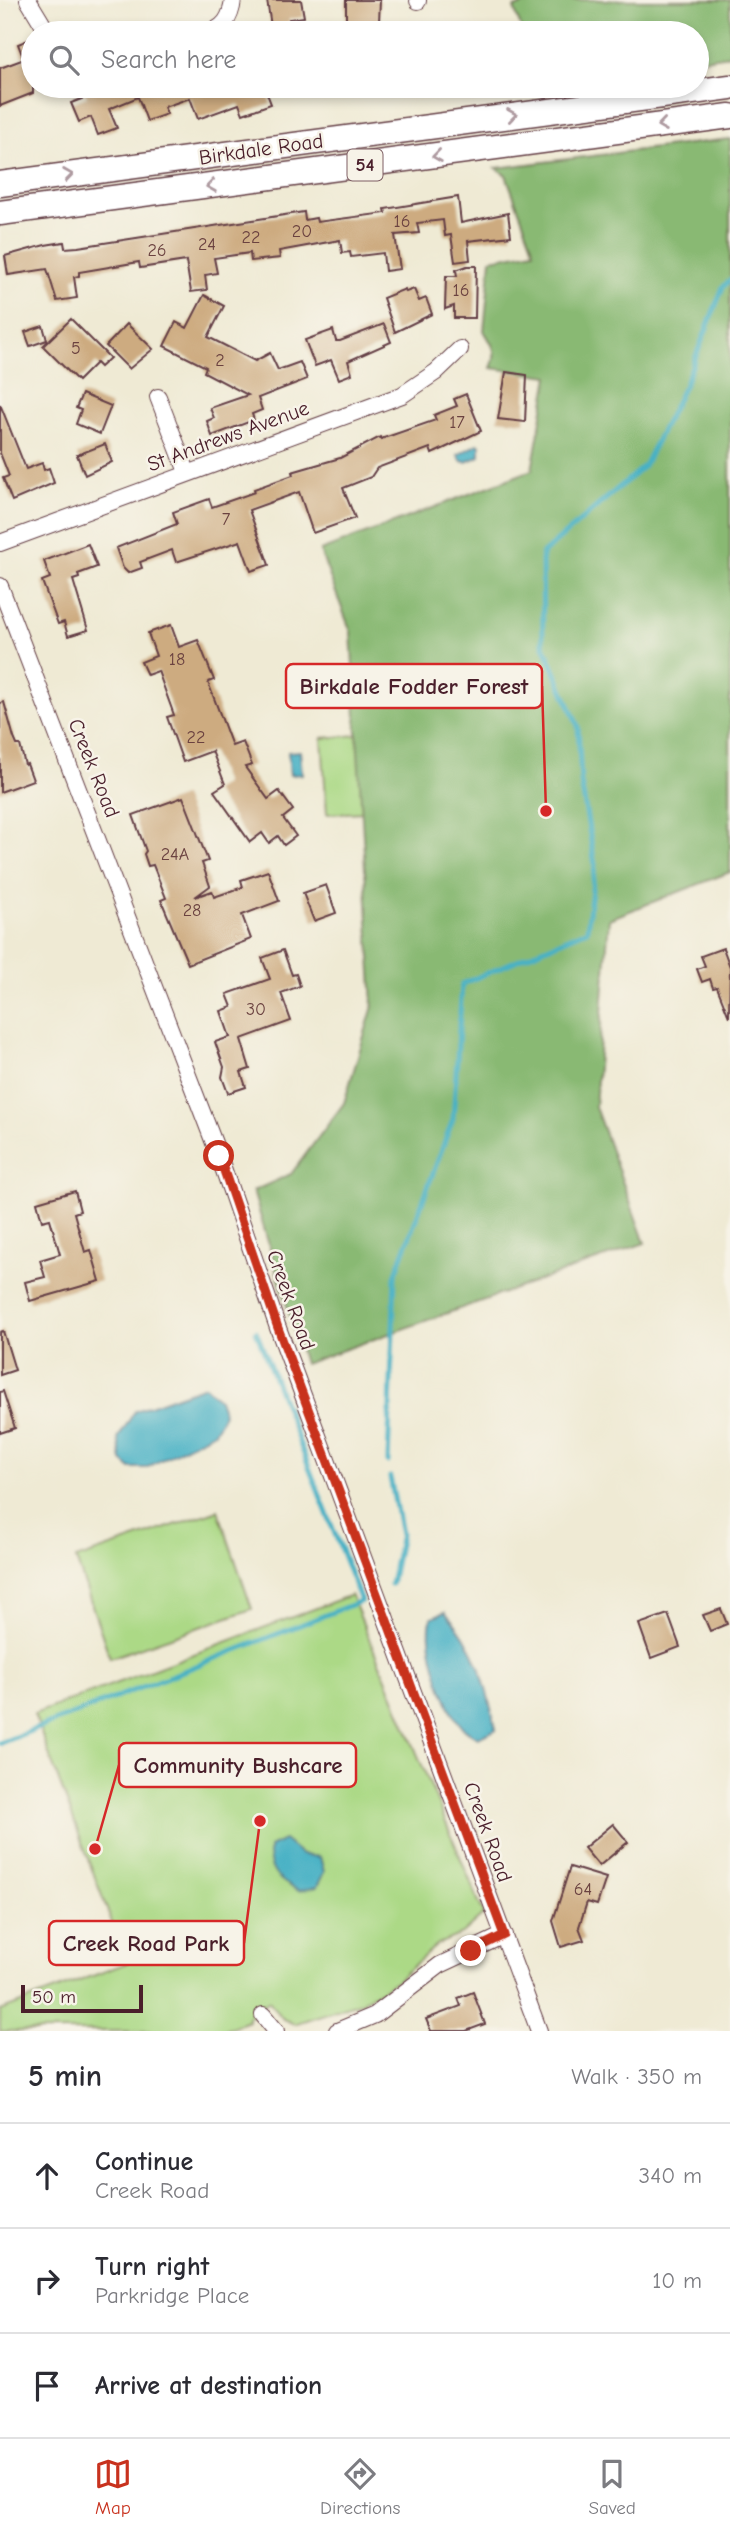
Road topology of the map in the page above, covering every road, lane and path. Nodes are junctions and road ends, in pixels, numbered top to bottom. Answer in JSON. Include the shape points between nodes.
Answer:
{"nodes":[{"id":1,"x":28,"y":0,"type":"edge"},
{"id":2,"x":233,"y":0,"type":"edge"},
{"id":3,"x":38,"y":21,"type":"edge"},
{"id":4,"x":226,"y":21,"type":"edge"},
{"id":5,"x":624,"y":98,"type":"edge"},
{"id":6,"x":730,"y":116,"type":"edge"},
{"id":7,"x":0,"y":184,"type":"edge"},
{"id":8,"x":0,"y":213,"type":"edge"},
{"id":9,"x":460,"y":349,"type":"dead end"},
{"id":10,"x":158,"y":397,"type":"dead end"},
{"id":11,"x":187,"y":472,"type":"junction"},
{"id":12,"x":0,"y":543,"type":"edge"},
{"id":13,"x":0,"y":586,"type":"edge"},
{"id":14,"x":504,"y":1935,"type":"junction"},
{"id":15,"x":263,"y":2015,"type":"dead end"},
{"id":16,"x":276,"y":2031,"type":"edge"},
{"id":17,"x":337,"y":2031,"type":"edge"},
{"id":18,"x":539,"y":2031,"type":"edge"}],
"edges":[{"from":1,"to":3,"type":"street"},
{"from":2,"to":4,"type":"street"},
{"from":7,"to":5,"type":"main road","name":"Birkdale Road","number":"54","one_way":true},
{"from":6,"to":8,"type":"main road","name":"Birkdale Road","number":"54","one_way":true},
{"from":9,"to":11,"type":"street","name":"St Andrews Avenue","via":[[402,395]]},
{"from":10,"to":11,"type":"street"},
{"from":11,"to":12,"type":"street","name":"St Andrews Avenue"},
{"from":13,"to":14,"type":"street","name":"Creek Road","via":[[214,1144]]},
{"from":14,"to":17,"type":"street","via":[[440,1965],[375,2015]]},
{"from":14,"to":18,"type":"street","name":"Creek Road"},
{"from":15,"to":16,"type":"street"}]}
